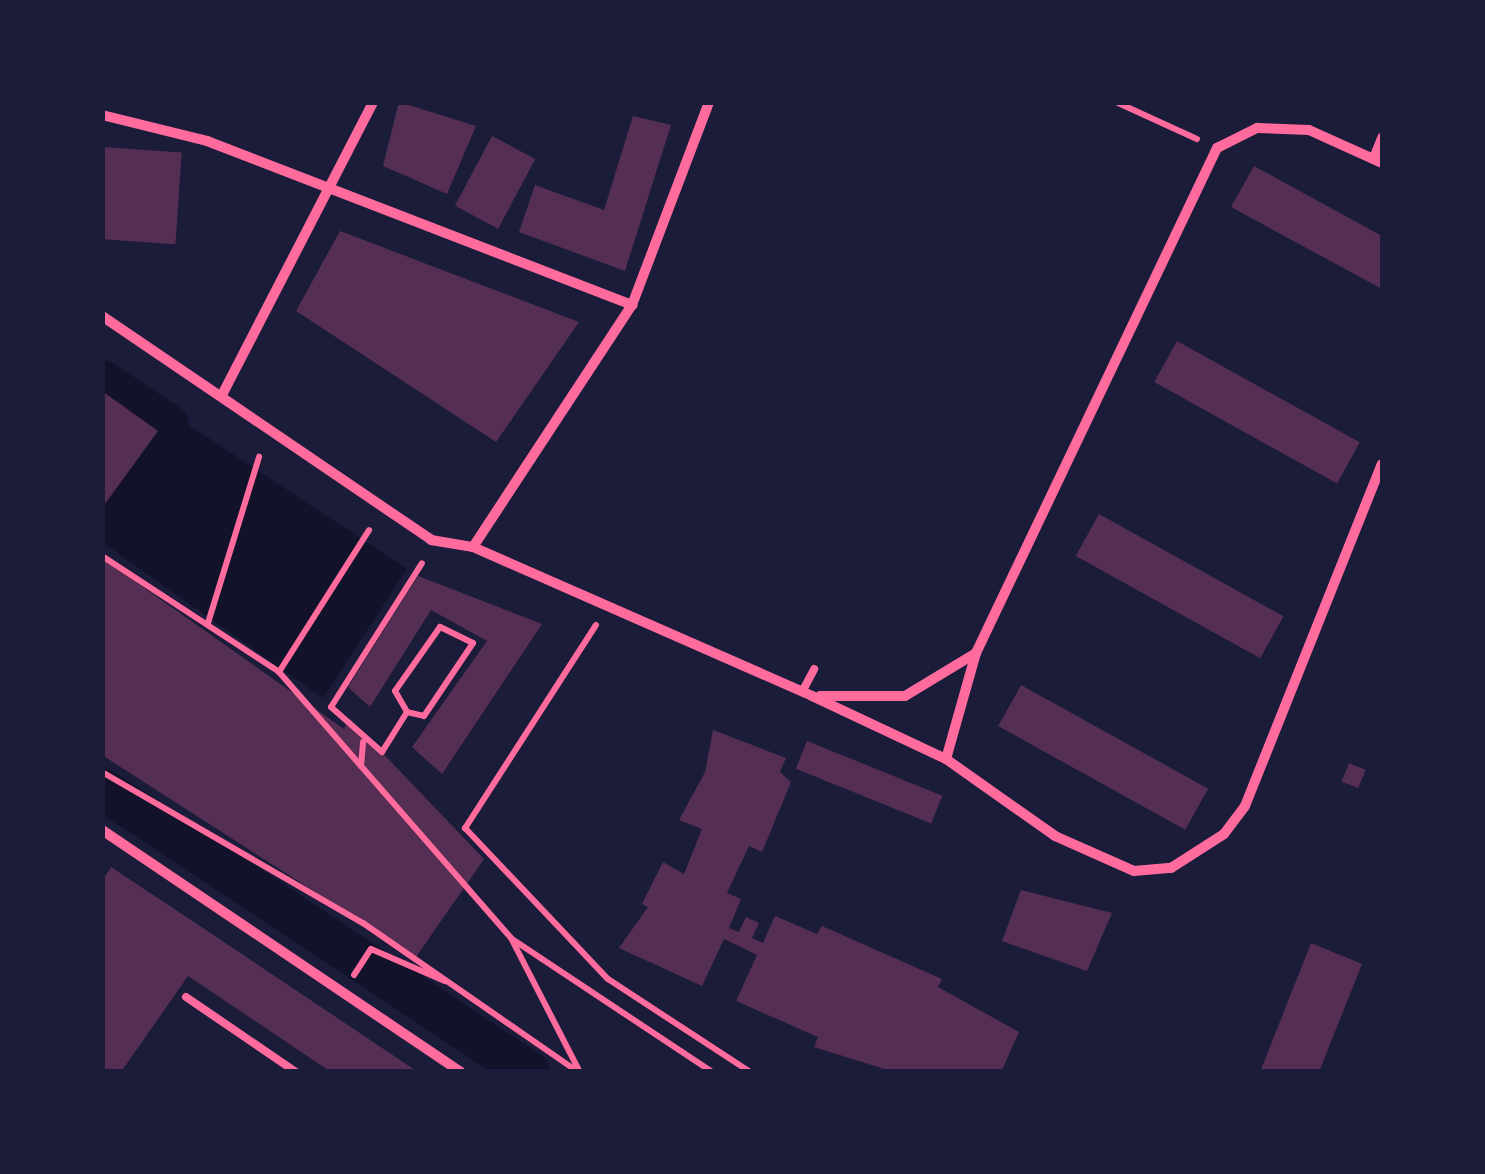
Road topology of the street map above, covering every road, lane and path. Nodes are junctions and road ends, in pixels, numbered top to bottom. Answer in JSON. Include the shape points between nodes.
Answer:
{"nodes":[{"id":1,"x":373,"y":102,"type":"edge"},
{"id":2,"x":710,"y":102,"type":"edge"},
{"id":3,"x":1116,"y":102,"type":"edge"},
{"id":4,"x":102,"y":116,"type":"edge"},
{"id":5,"x":1382,"y":138,"type":"edge"},
{"id":6,"x":1217,"y":148,"type":"junction"},
{"id":7,"x":1378,"y":160,"type":"edge"},
{"id":8,"x":332,"y":186,"type":"junction"},
{"id":9,"x":632,"y":305,"type":"junction"},
{"id":10,"x":102,"y":316,"type":"edge"},
{"id":11,"x":222,"y":394,"type":"junction"},
{"id":12,"x":259,"y":457,"type":"dead end"},
{"id":13,"x":1382,"y":464,"type":"edge"},
{"id":14,"x":369,"y":530,"type":"dead end"},
{"id":15,"x":473,"y":547,"type":"junction"},
{"id":16,"x":102,"y":556,"type":"edge"},
{"id":17,"x":422,"y":563,"type":"dead end"},
{"id":18,"x":208,"y":623,"type":"junction"},
{"id":19,"x":575,"y":624,"type":"dead end"},
{"id":20,"x":976,"y":653,"type":"junction"},
{"id":21,"x":814,"y":669,"type":"dead end"},
{"id":22,"x":279,"y":672,"type":"junction"},
{"id":23,"x":807,"y":694,"type":"junction"},
{"id":24,"x":407,"y":712,"type":"junction"},
{"id":25,"x":362,"y":742,"type":"junction"},
{"id":26,"x":946,"y":759,"type":"junction"},
{"id":27,"x":361,"y":766,"type":"junction"},
{"id":28,"x":102,"y":772,"type":"edge"},
{"id":29,"x":102,"y":830,"type":"edge"},
{"id":30,"x":511,"y":938,"type":"junction"},
{"id":31,"x":356,"y":972,"type":"dead end"},
{"id":32,"x":451,"y":982,"type":"junction"},
{"id":33,"x":186,"y":997,"type":"dead end"},
{"id":34,"x":296,"y":1072,"type":"edge"},
{"id":35,"x":462,"y":1072,"type":"edge"},
{"id":36,"x":579,"y":1072,"type":"edge"},
{"id":37,"x":712,"y":1072,"type":"edge"},
{"id":38,"x":750,"y":1072,"type":"edge"}],
"edges":[{"from":1,"to":8,"type":"street"},
{"from":2,"to":9,"type":"street"},
{"from":3,"to":6,"type":"path"},
{"from":4,"to":8,"type":"street"},
{"from":5,"to":7,"type":"street"},
{"from":6,"to":7,"type":"street","via":[[1257,128],[1310,130]]},
{"from":6,"to":20,"type":"street"},
{"from":8,"to":9,"type":"street"},
{"from":8,"to":11,"type":"street"},
{"from":9,"to":15,"type":"street"},
{"from":10,"to":11,"type":"street"},
{"from":11,"to":15,"type":"street","via":[[431,540]]},
{"from":12,"to":18,"type":"path"},
{"from":13,"to":26,"type":"street","via":[[1246,806],[1201,850],[1171,868],[1134,871],[1055,836]]},
{"from":14,"to":22,"type":"path"},
{"from":15,"to":23,"type":"street"},
{"from":16,"to":18,"type":"path"},
{"from":17,"to":25,"type":"path","via":[[331,706]]},
{"from":18,"to":22,"type":"path"},
{"from":19,"to":38,"type":"path","via":[[596,624],[466,828],[608,979]]},
{"from":20,"to":23,"type":"street","via":[[905,696]]},
{"from":20,"to":26,"type":"street"},
{"from":21,"to":23,"type":"lane"},
{"from":22,"to":27,"type":"path"},
{"from":23,"to":26,"type":"street"},
{"from":24,"to":24,"type":"path","via":[[395,690],[440,628],[473,643],[424,716]]},
{"from":24,"to":25,"type":"path","via":[[382,752]]},
{"from":25,"to":27,"type":"path"},
{"from":27,"to":30,"type":"path"},
{"from":28,"to":32,"type":"path"},
{"from":29,"to":35,"type":"street"},
{"from":30,"to":36,"type":"path"},
{"from":30,"to":37,"type":"path"},
{"from":31,"to":32,"type":"path","via":[[371,949],[408,972]]},
{"from":32,"to":36,"type":"path"},
{"from":33,"to":34,"type":"lane"}]}
